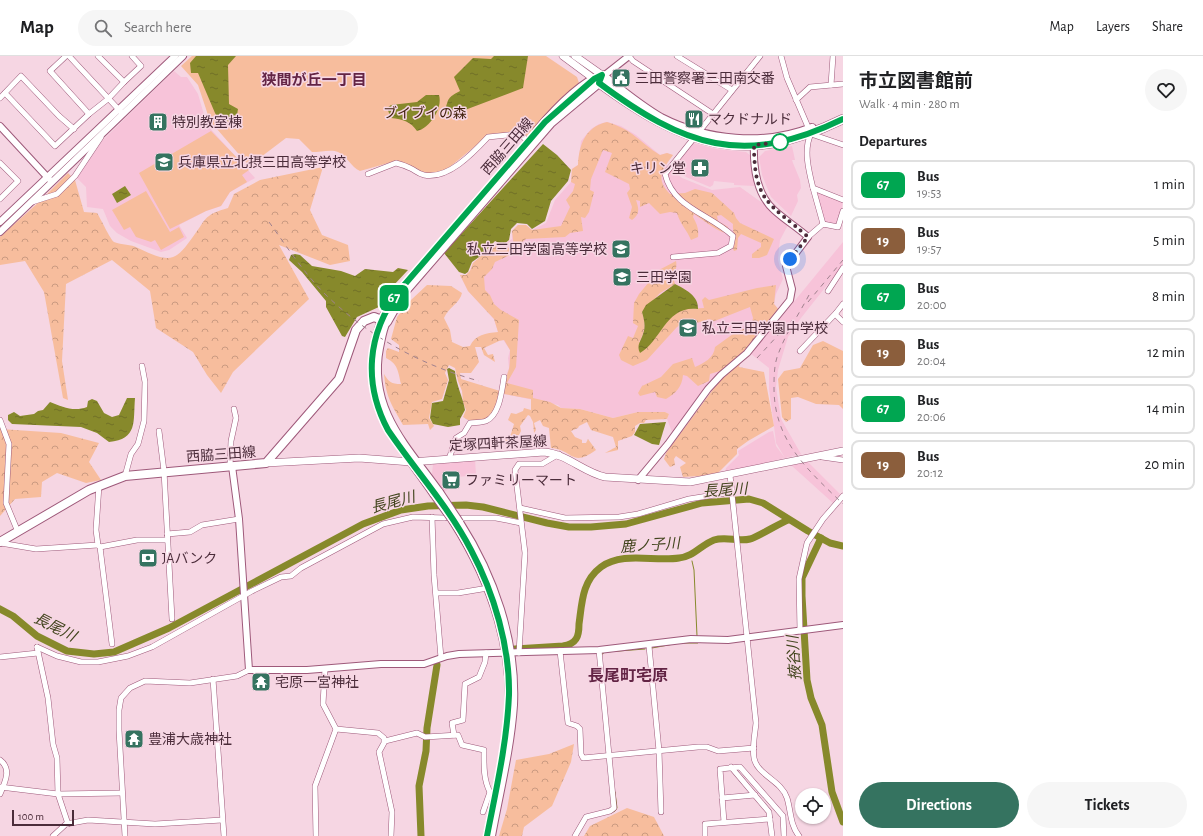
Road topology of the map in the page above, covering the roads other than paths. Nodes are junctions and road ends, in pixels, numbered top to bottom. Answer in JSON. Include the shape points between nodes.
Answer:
{"nodes":[{"id":1,"x":67,"y":56,"type":"edge"},
{"id":2,"x":98,"y":56,"type":"edge"},
{"id":3,"x":132,"y":56,"type":"edge"},
{"id":4,"x":175,"y":56,"type":"edge"},
{"id":5,"x":183,"y":56,"type":"edge"},
{"id":6,"x":563,"y":56,"type":"edge"},
{"id":7,"x":576,"y":56,"type":"edge"},
{"id":8,"x":629,"y":56,"type":"edge"},
{"id":9,"x":677,"y":56,"type":"edge"},
{"id":10,"x":760,"y":56,"type":"edge"},
{"id":11,"x":781,"y":56,"type":"edge"},
{"id":12,"x":833,"y":56,"type":"edge"},
{"id":13,"x":598,"y":79,"type":"junction"},
{"id":14,"x":124,"y":82,"type":"junction"},
{"id":15,"x":843,"y":84,"type":"edge"},
{"id":16,"x":831,"y":85,"type":"junction"},
{"id":17,"x":732,"y":90,"type":"junction"},
{"id":18,"x":5,"y":93,"type":"junction"},
{"id":19,"x":0,"y":98,"type":"edge"},
{"id":20,"x":108,"y":99,"type":"junction"},
{"id":21,"x":796,"y":100,"type":"junction"},
{"id":22,"x":121,"y":112,"type":"junction"},
{"id":23,"x":843,"y":113,"type":"edge"},
{"id":24,"x":89,"y":114,"type":"junction"},
{"id":25,"x":713,"y":114,"type":"junction"},
{"id":26,"x":843,"y":119,"type":"edge"},
{"id":27,"x":0,"y":126,"type":"edge"},
{"id":28,"x":74,"y":129,"type":"junction"},
{"id":29,"x":809,"y":131,"type":"junction"},
{"id":30,"x":105,"y":132,"type":"junction"},
{"id":31,"x":696,"y":135,"type":"junction"},
{"id":32,"x":529,"y":141,"type":"junction"},
{"id":33,"x":754,"y":142,"type":"junction"},
{"id":34,"x":843,"y":145,"type":"edge"},
{"id":35,"x":0,"y":163,"type":"edge"},
{"id":36,"x":368,"y":174,"type":"dead end"},
{"id":37,"x":48,"y":177,"type":"junction"},
{"id":38,"x":53,"y":182,"type":"junction"},
{"id":39,"x":813,"y":188,"type":"junction"},
{"id":40,"x":1,"y":197,"type":"edge"},
{"id":41,"x":843,"y":200,"type":"edge"},
{"id":42,"x":31,"y":202,"type":"junction"},
{"id":43,"x":843,"y":211,"type":"edge"},
{"id":44,"x":0,"y":222,"type":"edge"},
{"id":45,"x":823,"y":224,"type":"junction"},
{"id":46,"x":0,"y":232,"type":"edge"},
{"id":47,"x":808,"y":237,"type":"junction"},
{"id":48,"x":673,"y":257,"type":"dead end"},
{"id":49,"x":843,"y":268,"type":"edge"},
{"id":50,"x":828,"y":290,"type":"dead end"},
{"id":51,"x":843,"y":304,"type":"edge"},
{"id":52,"x":836,"y":313,"type":"junction"},
{"id":53,"x":384,"y":320,"type":"junction"},
{"id":54,"x":843,"y":322,"type":"edge"},
{"id":55,"x":800,"y":351,"type":"dead end"},
{"id":56,"x":142,"y":366,"type":"dead end"},
{"id":57,"x":504,"y":377,"type":"dead end"},
{"id":58,"x":234,"y":409,"type":"dead end"},
{"id":59,"x":0,"y":420,"type":"edge"},
{"id":60,"x":159,"y":431,"type":"dead end"},
{"id":61,"x":843,"y":451,"type":"edge"},
{"id":62,"x":559,"y":454,"type":"junction"},
{"id":63,"x":818,"y":456,"type":"junction"},
{"id":64,"x":449,"y":459,"type":"junction"},
{"id":65,"x":843,"y":460,"type":"edge"},
{"id":66,"x":415,"y":462,"type":"junction"},
{"id":67,"x":266,"y":463,"type":"junction"},
{"id":68,"x":231,"y":466,"type":"junction"},
{"id":69,"x":164,"y":471,"type":"junction"},
{"id":70,"x":730,"y":475,"type":"junction"},
{"id":71,"x":125,"y":476,"type":"junction"},
{"id":72,"x":638,"y":480,"type":"junction"},
{"id":73,"x":99,"y":485,"type":"junction"},
{"id":74,"x":732,"y":492,"type":"junction"},
{"id":75,"x":843,"y":496,"type":"edge"},
{"id":76,"x":520,"y":508,"type":"junction"},
{"id":77,"x":412,"y":516,"type":"junction"},
{"id":78,"x":449,"y":516,"type":"junction"},
{"id":79,"x":432,"y":517,"type":"junction"},
{"id":80,"x":496,"y":518,"type":"junction"},
{"id":81,"x":239,"y":520,"type":"junction"},
{"id":82,"x":458,"y":521,"type":"junction"},
{"id":83,"x":521,"y":523,"type":"junction"},
{"id":84,"x":18,"y":532,"type":"junction"},
{"id":85,"x":167,"y":534,"type":"junction"},
{"id":86,"x":167,"y":540,"type":"junction"},
{"id":87,"x":0,"y":543,"type":"edge"},
{"id":88,"x":99,"y":546,"type":"junction"},
{"id":89,"x":488,"y":588,"type":"junction"},
{"id":90,"x":436,"y":593,"type":"junction"},
{"id":91,"x":244,"y":596,"type":"junction"},
{"id":92,"x":172,"y":619,"type":"dead end"},
{"id":93,"x":843,"y":625,"type":"edge"},
{"id":94,"x":803,"y":630,"type":"junction"},
{"id":95,"x":747,"y":637,"type":"junction"},
{"id":96,"x":112,"y":644,"type":"dead end"},
{"id":97,"x":648,"y":646,"type":"junction"},
{"id":98,"x":519,"y":649,"type":"junction"},
{"id":99,"x":599,"y":650,"type":"junction"},
{"id":100,"x":560,"y":651,"type":"junction"},
{"id":101,"x":486,"y":653,"type":"junction"},
{"id":102,"x":508,"y":653,"type":"junction"},
{"id":103,"x":38,"y":654,"type":"junction"},
{"id":104,"x":0,"y":657,"type":"edge"},
{"id":105,"x":441,"y":658,"type":"junction"},
{"id":106,"x":325,"y":669,"type":"junction"},
{"id":107,"x":248,"y":670,"type":"junction"},
{"id":108,"x":213,"y":679,"type":"junction"},
{"id":109,"x":336,"y":729,"type":"junction"},
{"id":110,"x":454,"y":735,"type":"junction"},
{"id":111,"x":385,"y":741,"type":"junction"},
{"id":112,"x":754,"y":748,"type":"junction"},
{"id":113,"x":659,"y":751,"type":"junction"},
{"id":114,"x":609,"y":756,"type":"junction"},
{"id":115,"x":0,"y":760,"type":"edge"},
{"id":116,"x":731,"y":768,"type":"junction"},
{"id":117,"x":2,"y":787,"type":"edge"},
{"id":118,"x":122,"y":793,"type":"junction"},
{"id":119,"x":495,"y":793,"type":"junction"},
{"id":120,"x":0,"y":794,"type":"edge"},
{"id":121,"x":58,"y":794,"type":"junction"},
{"id":122,"x":755,"y":795,"type":"junction"},
{"id":123,"x":722,"y":798,"type":"junction"},
{"id":124,"x":483,"y":812,"type":"dead end"},
{"id":125,"x":661,"y":812,"type":"dead end"},
{"id":126,"x":770,"y":819,"type":"junction"},
{"id":127,"x":222,"y":820,"type":"junction"},
{"id":128,"x":724,"y":822,"type":"junction"},
{"id":129,"x":125,"y":823,"type":"junction"},
{"id":130,"x":68,"y":824,"type":"junction"},
{"id":131,"x":53,"y":836,"type":"edge"},
{"id":132,"x":125,"y":836,"type":"edge"},
{"id":133,"x":224,"y":836,"type":"edge"},
{"id":134,"x":316,"y":836,"type":"edge"},
{"id":135,"x":391,"y":836,"type":"edge"},
{"id":136,"x":487,"y":836,"type":"edge"},
{"id":137,"x":492,"y":836,"type":"edge"},
{"id":138,"x":575,"y":836,"type":"edge"},
{"id":139,"x":705,"y":836,"type":"edge"},
{"id":140,"x":772,"y":836,"type":"edge"},
{"id":141,"x":784,"y":836,"type":"edge"},
{"id":142,"x":799,"y":836,"type":"edge"}],
"edges":[{"from":1,"to":20,"type":"street"},
{"from":1,"to":24,"type":"street","via":[[50,71]]},
{"from":2,"to":14,"type":"street"},
{"from":3,"to":14,"type":"street","via":[[141,66]]},
{"from":4,"to":22,"type":"street"},
{"from":5,"to":22,"type":"street"},
{"from":6,"to":13,"type":"main road"},
{"from":7,"to":13,"type":"main road"},
{"from":8,"to":13,"type":"street"},
{"from":8,"to":25,"type":"street"},
{"from":9,"to":17,"type":"street"},
{"from":10,"to":17,"type":"street"},
{"from":11,"to":21,"type":"street"},
{"from":12,"to":16,"type":"street"},
{"from":13,"to":31,"type":"main road","via":[[656,115]]},
{"from":13,"to":32,"type":"main road","name":"西脇三田線","via":[[556,111]]},
{"from":13,"to":53,"type":"main road","name":"西脇三田線","via":[[534,142]]},
{"from":14,"to":20,"type":"street"},
{"from":15,"to":16,"type":"street"},
{"from":16,"to":21,"type":"street","via":[[810,87]]},
{"from":17,"to":25,"type":"street"},
{"from":18,"to":19,"type":"street"},
{"from":18,"to":28,"type":"street","via":[[55,146]]},
{"from":18,"to":28,"type":"street","via":[[21,76]]},
{"from":20,"to":22,"type":"street"},
{"from":20,"to":24,"type":"street"},
{"from":21,"to":29,"type":"street"},
{"from":22,"to":30,"type":"street"},
{"from":22,"to":37,"type":"street"},
{"from":23,"to":29,"type":"main road"},
{"from":24,"to":28,"type":"street"},
{"from":25,"to":31,"type":"street"},
{"from":26,"to":29,"type":"main road"},
{"from":27,"to":37,"type":"street"},
{"from":29,"to":33,"type":"main road"},
{"from":29,"to":34,"type":"street"},
{"from":29,"to":39,"type":"street","via":[[808,163]]},
{"from":30,"to":38,"type":"street"},
{"from":30,"to":42,"type":"street","via":[[75,176],[57,194]]},
{"from":31,"to":33,"type":"main road"},
{"from":31,"to":48,"type":"street","via":[[665,174],[667,182],[680,200],[729,232],[733,236],[733,241],[731,246],[718,253]]},
{"from":32,"to":36,"type":"street","via":[[518,134],[488,138],[451,169],[441,174],[425,176],[396,163]]},
{"from":32,"to":53,"type":"main road","name":"西脇三田線","via":[[399,291]]},
{"from":33,"to":47,"type":"street","via":[[757,182],[764,196],[775,210]]},
{"from":35,"to":40,"type":"street","via":[[18,181]]},
{"from":37,"to":38,"type":"street"},
{"from":37,"to":44,"type":"street"},
{"from":38,"to":42,"type":"street"},
{"from":39,"to":41,"type":"street"},
{"from":39,"to":45,"type":"street"},
{"from":42,"to":46,"type":"street"},
{"from":43,"to":45,"type":"street","via":[[838,227]]},
{"from":45,"to":47,"type":"street"},
{"from":47,"to":72,"type":"street","via":[[786,266],[792,284],[792,295],[784,309],[747,353],[708,389]]},
{"from":49,"to":50,"type":"street"},
{"from":51,"to":52,"type":"street"},
{"from":52,"to":54,"type":"street"},
{"from":52,"to":55,"type":"street"},
{"from":53,"to":66,"type":"street","via":[[373,351],[374,394],[388,430]]},
{"from":53,"to":67,"type":"main road","name":"西脇三田線","via":[[370,318],[359,326],[339,379]]},
{"from":56,"to":71,"type":"street","via":[[144,421]]},
{"from":57,"to":64,"type":"street","via":[[501,399],[490,418],[470,424],[456,438]]},
{"from":58,"to":68,"type":"street","via":[[236,418],[231,441]]},
{"from":59,"to":84,"type":"street","via":[[9,444],[6,503]]},
{"from":60,"to":69,"type":"street"},
{"from":61,"to":63,"type":"main road","name":"定塚四軒茶屋線"},
{"from":62,"to":64,"type":"main road","name":"定塚四軒茶屋線","via":[[544,452]]},
{"from":62,"to":72,"type":"main road","name":"定塚四軒茶屋線","via":[[600,476]]},
{"from":62,"to":76,"type":"street","via":[[542,464],[527,463],[516,467]]},
{"from":63,"to":65,"type":"street"},
{"from":63,"to":70,"type":"main road","name":"定塚四軒茶屋線"},
{"from":64,"to":66,"type":"main road","name":"定塚四軒茶屋線"},
{"from":66,"to":67,"type":"main road","name":"定塚四軒茶屋線","via":[[359,458]]},
{"from":66,"to":78,"type":"street","bridge":true,"via":[[437,493]]},
{"from":67,"to":68,"type":"main road","name":"西脇三田線"},
{"from":68,"to":69,"type":"main road","name":"西脇三田線"},
{"from":68,"to":81,"type":"street"},
{"from":69,"to":71,"type":"main road","name":"西脇三田線"},
{"from":69,"to":85,"type":"street"},
{"from":70,"to":72,"type":"main road","name":"定塚四軒茶屋線","via":[[690,482]]},
{"from":70,"to":74,"type":"street"},
{"from":71,"to":73,"type":"main road","name":"西脇三田線"},
{"from":73,"to":84,"type":"main road","name":"西脇三田線"},
{"from":73,"to":88,"type":"street","via":[[96,530]]},
{"from":74,"to":76,"type":"street","via":[[619,518],[565,518]]},
{"from":74,"to":95,"type":"street"},
{"from":75,"to":94,"type":"street","via":[[816,528],[808,542],[799,579]]},
{"from":76,"to":83,"type":"street"},
{"from":77,"to":78,"type":"street"},
{"from":77,"to":79,"type":"street"},
{"from":77,"to":91,"type":"street","via":[[383,524],[301,568],[291,576],[281,577]]},
{"from":78,"to":79,"type":"street"},
{"from":78,"to":80,"type":"street"},
{"from":78,"to":82,"type":"street","bridge":true},
{"from":79,"to":90,"type":"street"},
{"from":80,"to":82,"type":"street"},
{"from":80,"to":83,"type":"street"},
{"from":81,"to":85,"type":"street","via":[[202,525],[190,532]]},
{"from":81,"to":91,"type":"street"},
{"from":82,"to":89,"type":"street"},
{"from":82,"to":102,"type":"street","via":[[473,544],[494,587]]},
{"from":83,"to":98,"type":"street","via":[[525,553]]},
{"from":84,"to":87,"type":"main road","name":"西脇三田線"},
{"from":85,"to":86,"type":"street"},
{"from":86,"to":88,"type":"street","via":[[137,540]]},
{"from":86,"to":92,"type":"street"},
{"from":87,"to":88,"type":"street","via":[[36,549]]},
{"from":88,"to":96,"type":"street"},
{"from":89,"to":90,"type":"street","via":[[458,593]]},
{"from":89,"to":102,"type":"street"},
{"from":90,"to":105,"type":"street"},
{"from":91,"to":103,"type":"street","via":[[152,647],[128,656],[98,662],[81,662],[57,656],[37,647]]},
{"from":91,"to":107,"type":"street"},
{"from":93,"to":94,"type":"street"},
{"from":94,"to":95,"type":"street"},
{"from":95,"to":97,"type":"street"},
{"from":95,"to":112,"type":"street","via":[[756,723]]},
{"from":97,"to":99,"type":"street"},
{"from":97,"to":113,"type":"street"},
{"from":98,"to":100,"type":"street"},
{"from":98,"to":102,"type":"street"},
{"from":99,"to":100,"type":"street"},
{"from":99,"to":114,"type":"street"},
{"from":100,"to":114,"type":"street","via":[[568,723],[580,729],[581,754],[583,758]]},
{"from":101,"to":102,"type":"street"},
{"from":101,"to":105,"type":"street"},
{"from":101,"to":110,"type":"street","via":[[479,677],[465,684],[463,720],[452,723]]},
{"from":102,"to":119,"type":"street","via":[[508,714]]},
{"from":103,"to":104,"type":"street"},
{"from":103,"to":121,"type":"street","via":[[48,698],[52,744],[57,758]]},
{"from":105,"to":106,"type":"street","via":[[424,664],[381,664]]},
{"from":106,"to":107,"type":"street"},
{"from":106,"to":109,"type":"street","via":[[323,704]]},
{"from":107,"to":108,"type":"street","via":[[237,676]]},
{"from":108,"to":118,"type":"street","via":[[190,683],[145,681],[130,688],[121,698],[119,710]]},
{"from":108,"to":127,"type":"street"},
{"from":109,"to":111,"type":"street","via":[[378,733]]},
{"from":109,"to":134,"type":"street","via":[[315,786]]},
{"from":110,"to":111,"type":"street","via":[[425,737],[417,734]]},
{"from":110,"to":119,"type":"street","via":[[458,734],[462,745],[484,750],[484,771]]},
{"from":111,"to":135,"type":"street","via":[[379,752],[392,812]]},
{"from":112,"to":113,"type":"street","via":[[718,751],[698,747]]},
{"from":112,"to":142,"type":"street","via":[[754,759],[761,770],[782,788]]},
{"from":113,"to":114,"type":"street"},
{"from":113,"to":125,"type":"street"},
{"from":114,"to":138,"type":"street","via":[[614,808],[586,817]]},
{"from":115,"to":117,"type":"street","via":[[6,764],[7,770]]},
{"from":116,"to":122,"type":"street"},
{"from":116,"to":123,"type":"street","via":[[720,770]]},
{"from":116,"to":141,"type":"street","via":[[740,767],[783,816]]},
{"from":117,"to":120,"type":"street"},
{"from":117,"to":121,"type":"street"},
{"from":118,"to":121,"type":"street"},
{"from":118,"to":129,"type":"street"},
{"from":119,"to":124,"type":"street"},
{"from":119,"to":136,"type":"street"},
{"from":119,"to":137,"type":"street"},
{"from":121,"to":130,"type":"street"},
{"from":122,"to":123,"type":"street"},
{"from":122,"to":126,"type":"street","via":[[769,812]]},
{"from":123,"to":128,"type":"street"},
{"from":126,"to":128,"type":"street"},
{"from":126,"to":140,"type":"street"},
{"from":127,"to":129,"type":"street"},
{"from":127,"to":133,"type":"street"},
{"from":128,"to":139,"type":"street","via":[[705,824]]},
{"from":129,"to":130,"type":"street","via":[[88,820]]},
{"from":129,"to":132,"type":"street"},
{"from":130,"to":131,"type":"street"}]}
